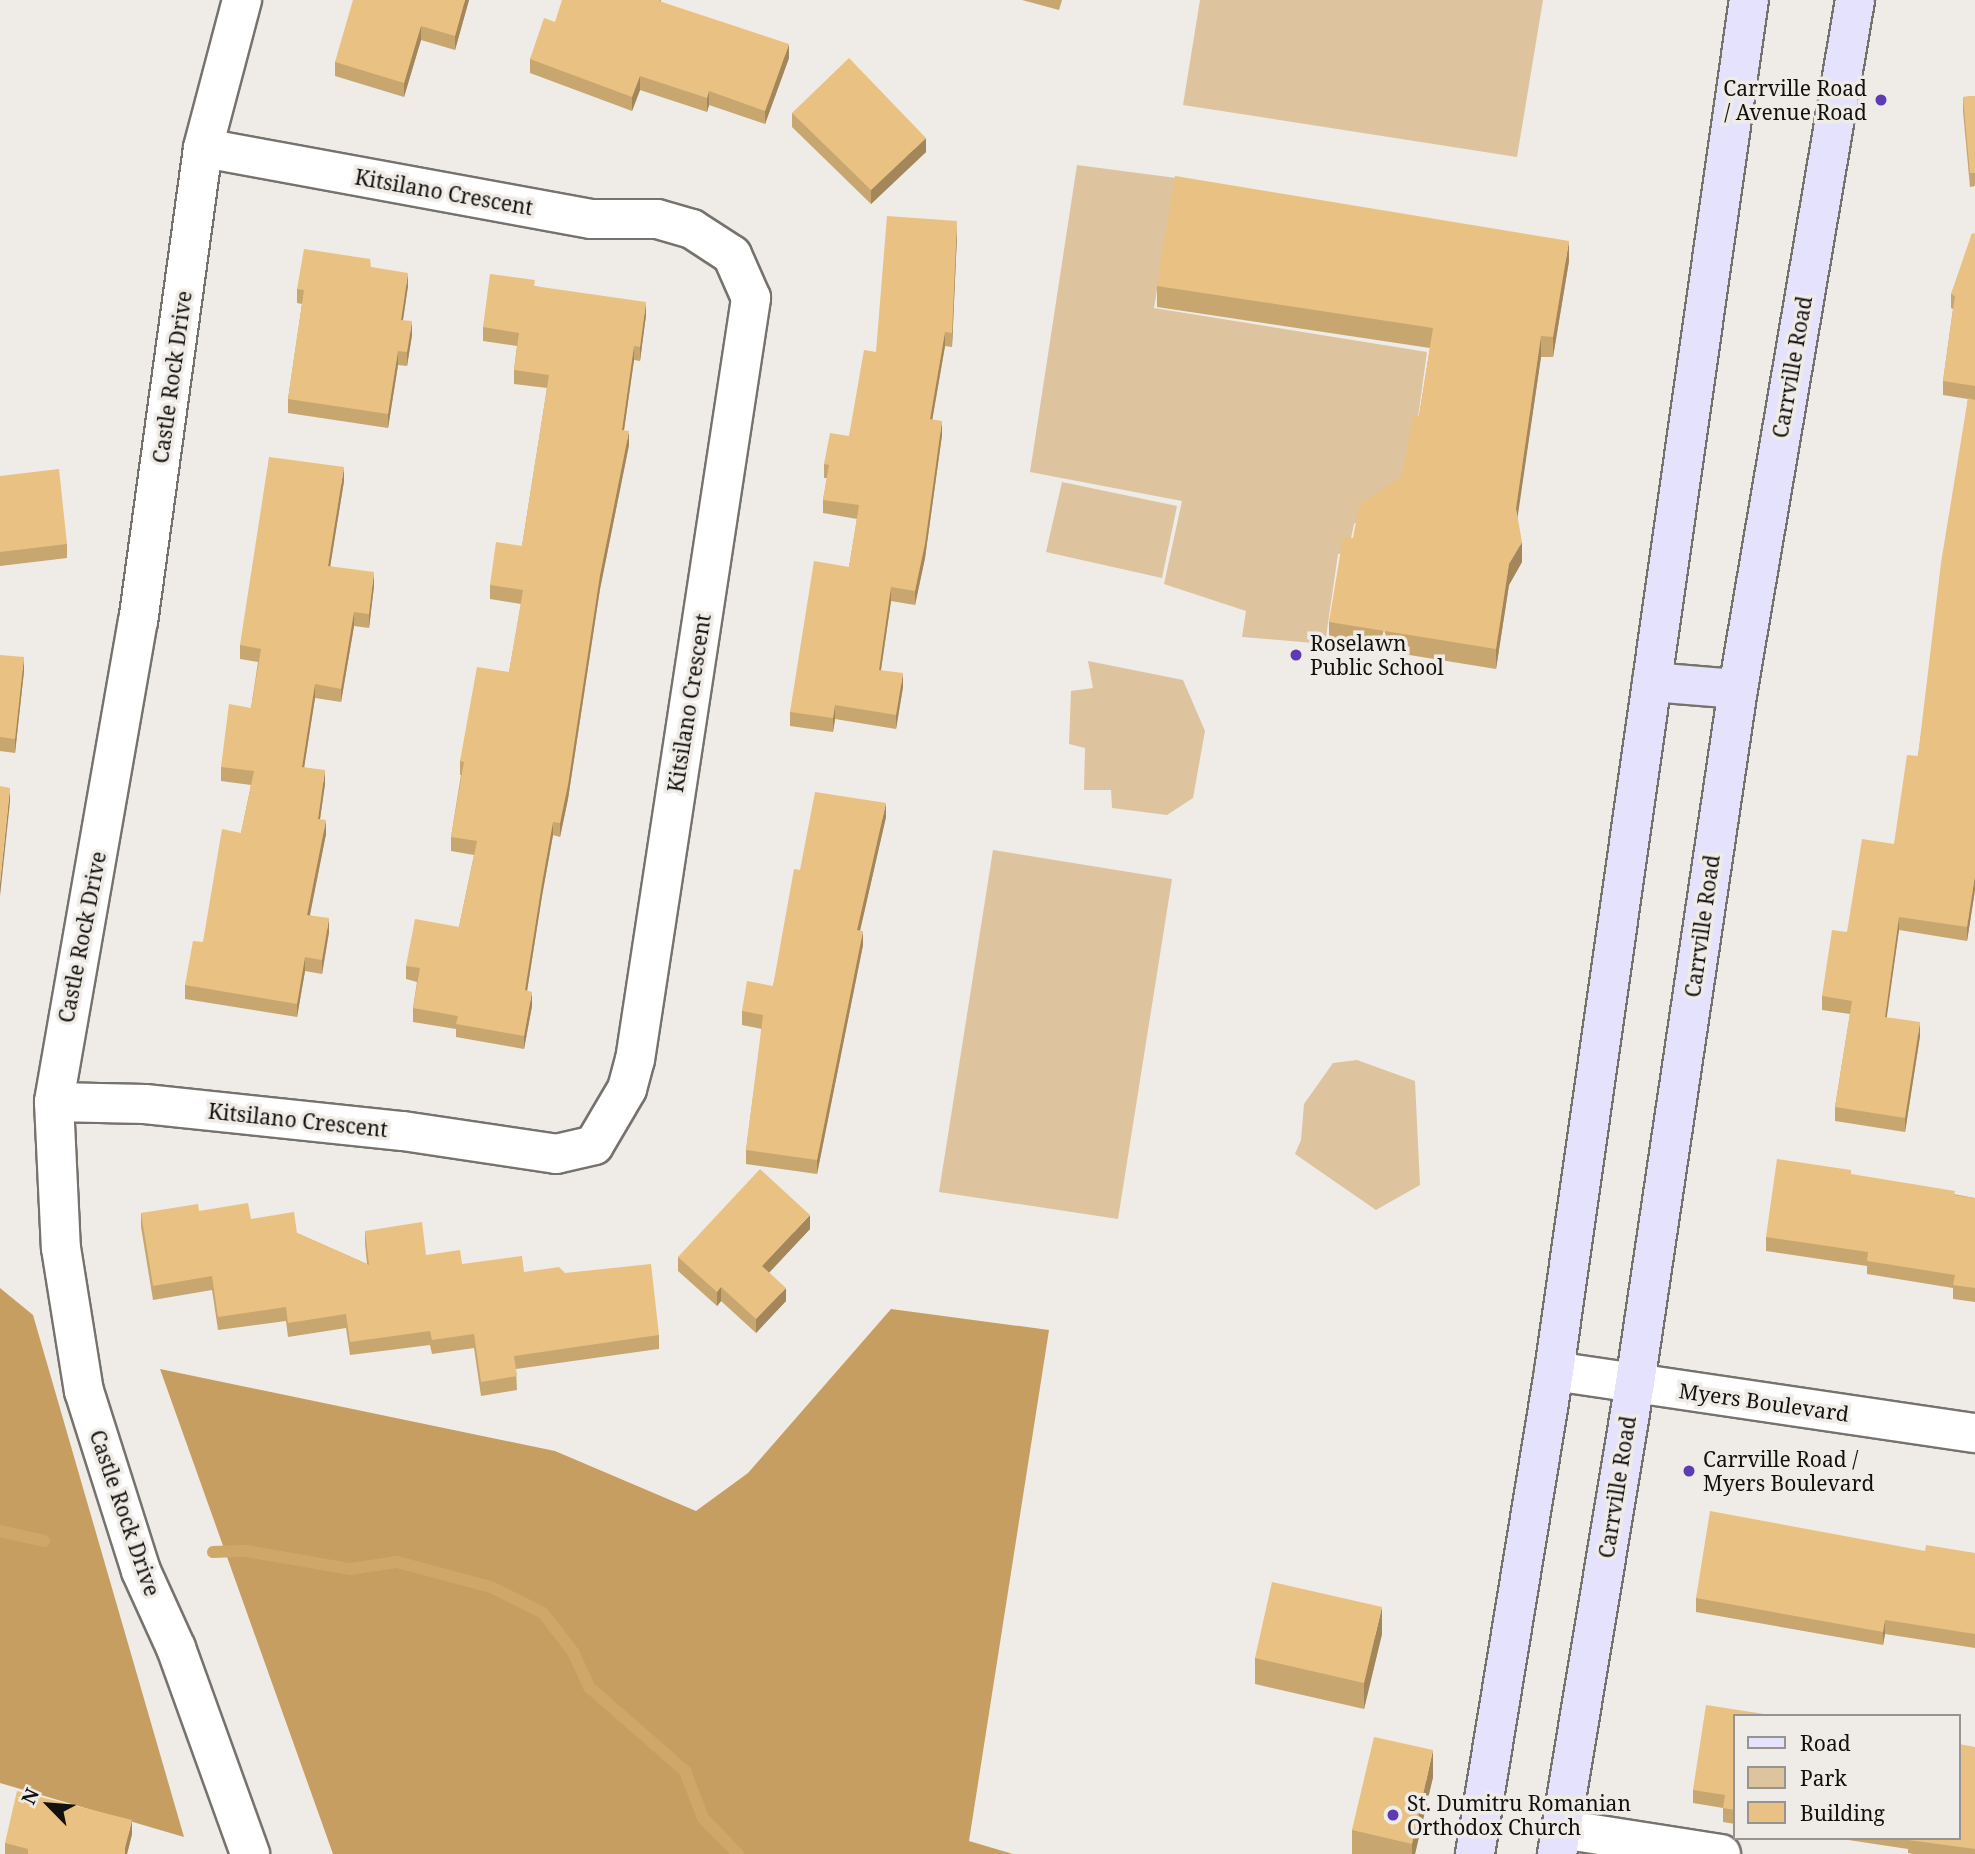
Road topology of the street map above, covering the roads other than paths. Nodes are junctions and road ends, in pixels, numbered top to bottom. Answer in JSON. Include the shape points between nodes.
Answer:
{"nodes":[{"id":1,"x":242,"y":0,"type":"edge"},
{"id":2,"x":1749,"y":0,"type":"edge"},
{"id":3,"x":1855,"y":0,"type":"edge"},
{"id":4,"x":203,"y":148,"type":"junction"},
{"id":5,"x":1652,"y":682,"type":"junction"},
{"id":6,"x":1738,"y":690,"type":"junction"},
{"id":7,"x":54,"y":1102,"type":"junction"},
{"id":8,"x":1554,"y":1371,"type":"junction"},
{"id":9,"x":1635,"y":1383,"type":"junction"},
{"id":10,"x":1975,"y":1433,"type":"edge"},
{"id":11,"x":1559,"y":1842,"type":"edge"},
{"id":12,"x":250,"y":1854,"type":"edge"},
{"id":13,"x":1475,"y":1854,"type":"edge"},
{"id":14,"x":1721,"y":1854,"type":"edge"}],
"edges":[{"from":1,"to":4,"type":"street","name":"Castle Rock Drive"},
{"from":2,"to":5,"type":"main road"},
{"from":3,"to":6,"type":"main road","name":"Carrville Road"},
{"from":4,"to":7,"type":"street","name":"Castle Rock Drive","via":[[138,620]]},
{"from":4,"to":7,"type":"street","name":"Kitsilano Crescent","via":[[591,219],[657,219],[692,229],[732,255],[751,298],[637,1046],[627,1089],[594,1145],[556,1154],[389,1129],[145,1104]]},
{"from":5,"to":6,"type":"main road"},
{"from":5,"to":8,"type":"main road"},
{"from":6,"to":9,"type":"main road","name":"Carrville Road"},
{"from":7,"to":12,"type":"street","name":"Castle Rock Drive","via":[[61,1248],[84,1391],[141,1571],[176,1648]]},
{"from":8,"to":9,"type":"street","name":"Myers Boulevard"},
{"from":8,"to":13,"type":"main road"},
{"from":9,"to":10,"type":"street","name":"Myers Boulevard"},
{"from":9,"to":11,"type":"main road","name":"Carrville Road"},
{"from":11,"to":14,"type":"street"}]}
